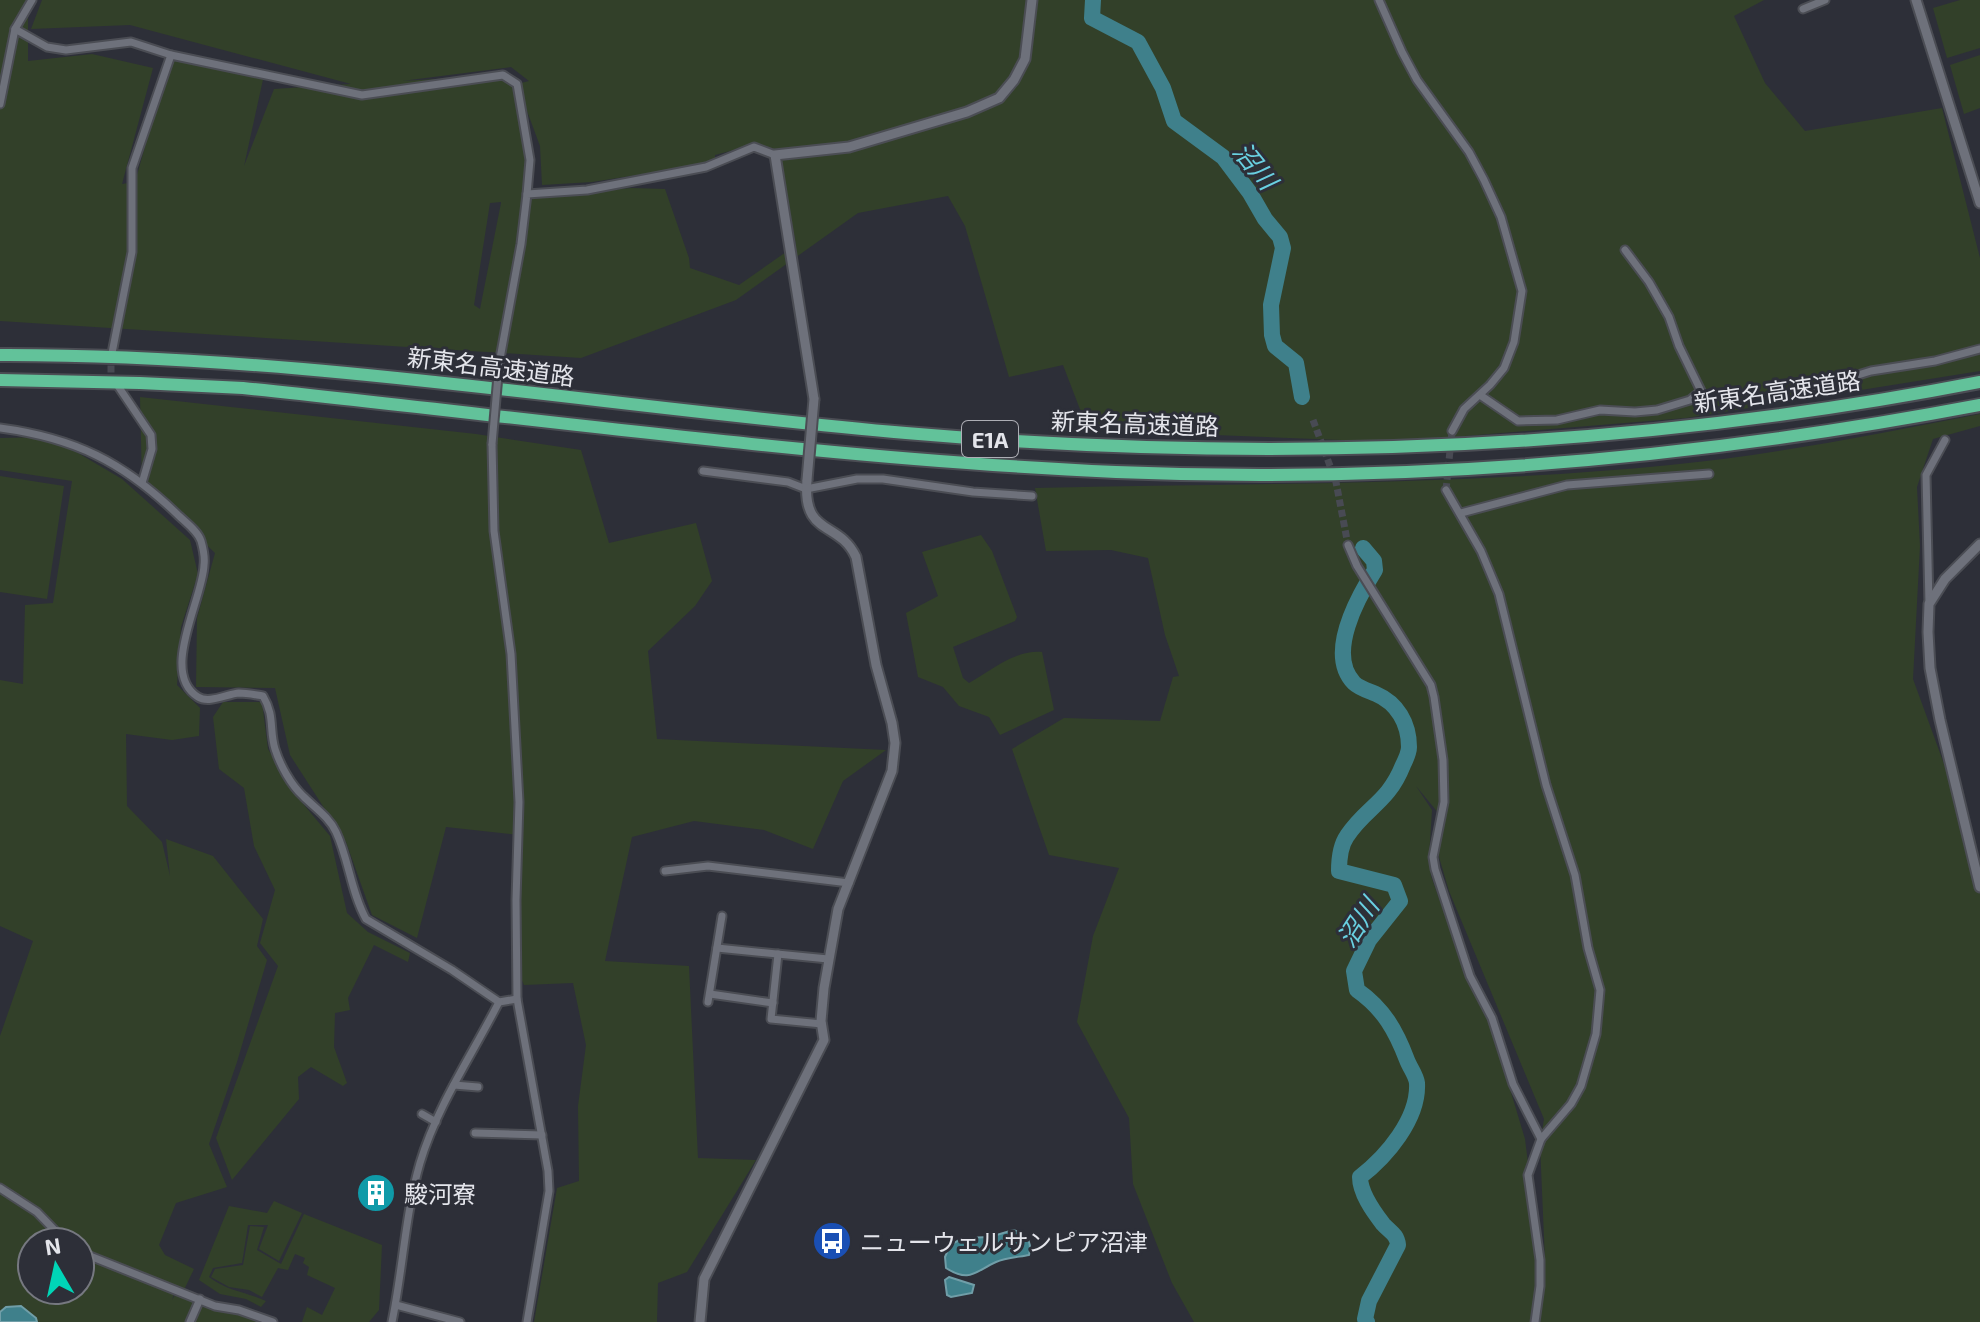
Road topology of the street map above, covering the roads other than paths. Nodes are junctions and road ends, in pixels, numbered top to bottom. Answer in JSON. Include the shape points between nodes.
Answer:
{"nodes":[{"id":1,"x":32,"y":0,"type":"edge"},
{"id":2,"x":1032,"y":0,"type":"edge"},
{"id":3,"x":1379,"y":0,"type":"edge"},
{"id":4,"x":1825,"y":0,"type":"edge"},
{"id":5,"x":1918,"y":0,"type":"edge"},
{"id":6,"x":1803,"y":9,"type":"dead end"},
{"id":7,"x":15,"y":29,"type":"junction"},
{"id":8,"x":171,"y":55,"type":"junction"},
{"id":9,"x":0,"y":104,"type":"edge"},
{"id":10,"x":775,"y":155,"type":"junction"},
{"id":11,"x":527,"y":194,"type":"junction"},
{"id":12,"x":1980,"y":203,"type":"edge"},
{"id":13,"x":1625,"y":250,"type":"dead end"},
{"id":14,"x":1980,"y":349,"type":"edge"},
{"id":15,"x":112,"y":353,"type":"tunnel mouth"},
{"id":16,"x":0,"y":355,"type":"edge"},
{"id":17,"x":0,"y":380,"type":"edge"},
{"id":18,"x":1980,"y":382,"type":"edge"},
{"id":19,"x":118,"y":386,"type":"tunnel mouth"},
{"id":20,"x":1816,"y":388,"type":"dead end"},
{"id":21,"x":1480,"y":395,"type":"junction"},
{"id":22,"x":1980,"y":405,"type":"edge"},
{"id":23,"x":0,"y":428,"type":"edge"},
{"id":24,"x":1452,"y":431,"type":"tunnel mouth"},
{"id":25,"x":1945,"y":440,"type":"dead end"},
{"id":26,"x":703,"y":471,"type":"dead end"},
{"id":27,"x":1709,"y":474,"type":"dead end"},
{"id":28,"x":142,"y":483,"type":"junction"},
{"id":29,"x":806,"y":484,"type":"junction"},
{"id":30,"x":1446,"y":490,"type":"tunnel mouth"},
{"id":31,"x":1032,"y":496,"type":"dead end"},
{"id":32,"x":1461,"y":513,"type":"junction"},
{"id":33,"x":1980,"y":544,"type":"edge"},
{"id":34,"x":1348,"y":545,"type":"tunnel mouth"},
{"id":35,"x":1929,"y":604,"type":"junction"},
{"id":36,"x":665,"y":871,"type":"dead end"},
{"id":37,"x":849,"y":883,"type":"junction"},
{"id":38,"x":1980,"y":887,"type":"edge"},
{"id":39,"x":722,"y":916,"type":"dead end"},
{"id":40,"x":717,"y":948,"type":"junction"},
{"id":41,"x":778,"y":954,"type":"junction"},
{"id":42,"x":828,"y":959,"type":"junction"},
{"id":43,"x":517,"y":999,"type":"junction"},
{"id":44,"x":499,"y":1002,"type":"junction"},
{"id":45,"x":773,"y":1003,"type":"junction"},
{"id":46,"x":822,"y":1024,"type":"junction"},
{"id":47,"x":454,"y":1085,"type":"junction"},
{"id":48,"x":478,"y":1087,"type":"dead end"},
{"id":49,"x":422,"y":1114,"type":"dead end"},
{"id":50,"x":436,"y":1122,"type":"junction"},
{"id":51,"x":475,"y":1133,"type":"dead end"},
{"id":52,"x":542,"y":1135,"type":"junction"},
{"id":53,"x":1541,"y":1139,"type":"junction"},
{"id":54,"x":0,"y":1188,"type":"edge"},
{"id":55,"x":51,"y":1226,"type":"edge"},
{"id":56,"x":96,"y":1258,"type":"edge"},
{"id":57,"x":200,"y":1299,"type":"junction"},
{"id":58,"x":396,"y":1305,"type":"junction"},
{"id":59,"x":190,"y":1322,"type":"edge"},
{"id":60,"x":273,"y":1322,"type":"edge"},
{"id":61,"x":392,"y":1322,"type":"edge"},
{"id":62,"x":459,"y":1322,"type":"edge"},
{"id":63,"x":527,"y":1322,"type":"edge"},
{"id":64,"x":700,"y":1322,"type":"edge"},
{"id":65,"x":1535,"y":1322,"type":"edge"}],
"edges":[{"from":1,"to":7,"type":"street"},
{"from":2,"to":10,"type":"street","via":[[1025,59],[999,98],[849,147]]},
{"from":3,"to":21,"type":"street","via":[[1417,80],[1484,180],[1501,217],[1522,291],[1507,361]]},
{"from":4,"to":6,"type":"street"},
{"from":5,"to":12,"type":"street"},
{"from":7,"to":8,"type":"street","via":[[57,49],[131,42]]},
{"from":7,"to":9,"type":"street"},
{"from":8,"to":11,"type":"street","via":[[362,95],[503,75],[517,84],[530,160]]},
{"from":8,"to":15,"type":"street","via":[[132,168],[132,252]]},
{"from":10,"to":11,"type":"street","via":[[754,147],[679,173],[587,190]]},
{"from":10,"to":29,"type":"street","bridge":true,"via":[[814,399]]},
{"from":11,"to":43,"type":"street","bridge":true,"via":[[499,364],[492,444],[494,531],[511,654],[519,802]]},
{"from":13,"to":21,"type":"street","via":[[1669,317],[1701,391],[1657,410],[1600,410],[1557,420],[1518,421]]},
{"from":14,"to":20,"type":"street"},
{"from":16,"to":18,"type":"highway","name":"新東名高速道路","number":"E1A","via":[[356,373],[911,433],[1127,447],[1258,449],[1472,445],[1629,433]]},
{"from":17,"to":22,"type":"highway","name":"新東名高速道路","number":"E1A","via":[[243,388],[869,455],[1121,472],[1241,474],[1502,467],[1613,458],[1825,432]]},
{"from":19,"to":28,"type":"street","via":[[151,435]]},
{"from":21,"to":24,"type":"street","via":[[1464,409]]},
{"from":23,"to":28,"type":"street","via":[[51,437],[115,464]]},
{"from":25,"to":35,"type":"street","via":[[1926,475]]},
{"from":26,"to":29,"type":"street"},
{"from":27,"to":32,"type":"street","via":[[1567,485]]},
{"from":28,"to":44,"type":"street","via":[[200,536],[205,563],[187,627],[185,685],[204,700],[240,693],[263,696],[286,771],[336,831],[366,919]]},
{"from":29,"to":31,"type":"street","via":[[883,479]]},
{"from":29,"to":37,"type":"street","via":[[808,509],[818,524],[851,546],[856,557],[895,743],[892,771]]},
{"from":30,"to":32,"type":"street"},
{"from":32,"to":53,"type":"street","via":[[1499,594],[1546,785],[1575,875],[1600,990],[1596,1034],[1581,1086]]},
{"from":33,"to":35,"type":"street","via":[[1945,579]]},
{"from":34,"to":53,"type":"street","via":[[1431,685],[1444,802],[1435,869],[1470,976]]},
{"from":35,"to":38,"type":"street","via":[[1930,668]]},
{"from":36,"to":37,"type":"street","via":[[708,866]]},
{"from":37,"to":42,"type":"street"},
{"from":39,"to":40,"type":"street"},
{"from":40,"to":41,"type":"street"},
{"from":40,"to":45,"type":"street","via":[[709,998]]},
{"from":41,"to":42,"type":"street"},
{"from":41,"to":45,"type":"street"},
{"from":42,"to":46,"type":"street"},
{"from":43,"to":44,"type":"street"},
{"from":43,"to":52,"type":"street"},
{"from":44,"to":47,"type":"street"},
{"from":45,"to":46,"type":"street","via":[[771,1019]]},
{"from":46,"to":64,"type":"street","via":[[821,1050],[704,1279]]},
{"from":47,"to":48,"type":"street"},
{"from":47,"to":50,"type":"street"},
{"from":49,"to":50,"type":"street"},
{"from":50,"to":58,"type":"street","via":[[413,1189]]},
{"from":51,"to":52,"type":"street"},
{"from":52,"to":63,"type":"street","via":[[549,1191]]},
{"from":53,"to":65,"type":"street","via":[[1528,1175],[1540,1260]]},
{"from":54,"to":55,"type":"street"},
{"from":56,"to":57,"type":"street"},
{"from":57,"to":59,"type":"street"},
{"from":57,"to":60,"type":"street"},
{"from":58,"to":61,"type":"street"},
{"from":58,"to":62,"type":"street"}]}
